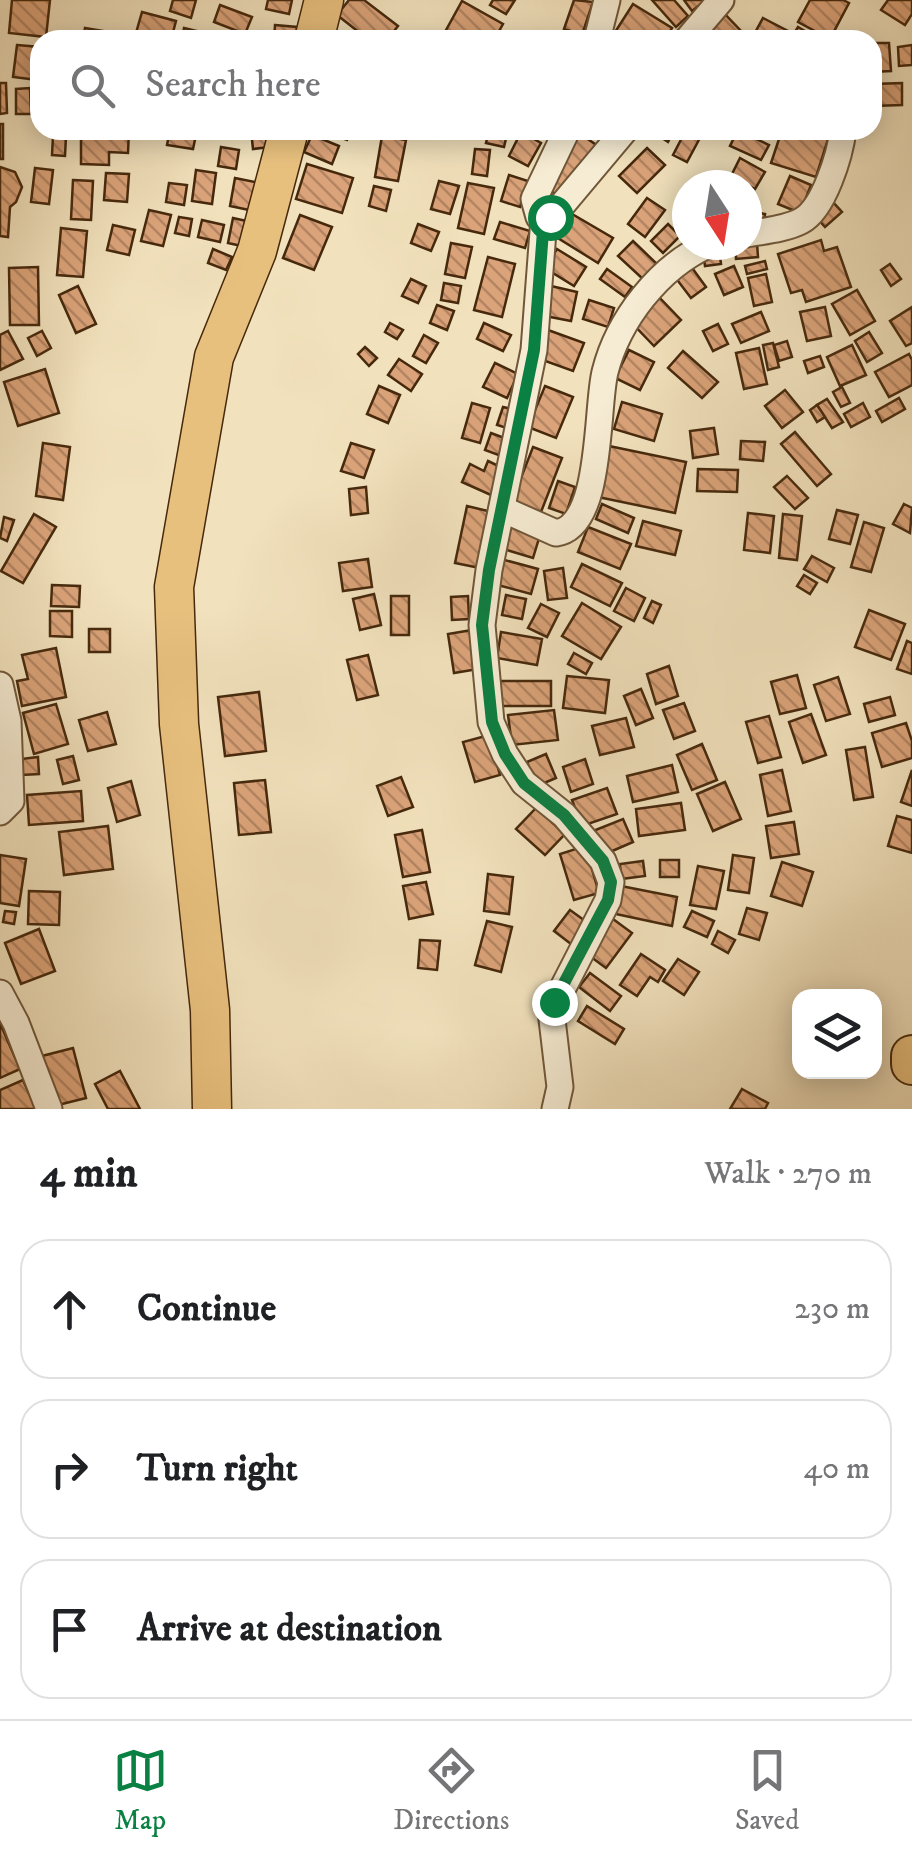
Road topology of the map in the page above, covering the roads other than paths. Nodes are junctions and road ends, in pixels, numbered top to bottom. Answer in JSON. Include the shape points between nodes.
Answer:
{"nodes":[{"id":1,"x":324,"y":0,"type":"edge"},
{"id":2,"x":607,"y":0,"type":"edge"},
{"id":3,"x":721,"y":0,"type":"edge"},
{"id":4,"x":316,"y":30,"type":"edge"},
{"id":5,"x":600,"y":30,"type":"edge"},
{"id":6,"x":699,"y":30,"type":"edge"},
{"id":7,"x":286,"y":140,"type":"edge"},
{"id":8,"x":562,"y":140,"type":"edge"},
{"id":9,"x":617,"y":140,"type":"edge"},
{"id":10,"x":840,"y":140,"type":"edge"},
{"id":11,"x":544,"y":218,"type":"junction"},
{"id":12,"x":762,"y":230,"type":"edge"},
{"id":13,"x":680,"y":260,"type":"edge"},
{"id":14,"x":502,"y":509,"type":"junction"},
{"id":15,"x":0,"y":685,"type":"edge"},
{"id":16,"x":0,"y":812,"type":"edge"},
{"id":17,"x":0,"y":992,"type":"edge"},
{"id":18,"x":912,"y":1056,"type":"edge"},
{"id":19,"x":912,"y":1064,"type":"edge"},
{"id":20,"x":49,"y":1109,"type":"edge"},
{"id":21,"x":212,"y":1109,"type":"edge"},
{"id":22,"x":555,"y":1109,"type":"edge"}],
"edges":[{"from":1,"to":4,"type":"main road"},
{"from":2,"to":5,"type":"street"},
{"from":3,"to":6,"type":"street"},
{"from":7,"to":21,"type":"main road","via":[[257,252],[214,357],[174,587],[179,724],[210,1010]]},
{"from":8,"to":11,"type":"street","via":[[534,200],[536,214]]},
{"from":9,"to":11,"type":"street","via":[[557,212]]},
{"from":10,"to":12,"type":"street","via":[[817,207],[802,221]]},
{"from":11,"to":14,"type":"street","via":[[534,350]]},
{"from":13,"to":14,"type":"street","via":[[632,311],[605,372],[593,475],[573,525],[556,533]]},
{"from":14,"to":22,"type":"street","via":[[482,625],[492,722],[524,783],[564,815],[603,861],[611,882],[552,1011],[560,1077]]},
{"from":15,"to":16,"type":"street","via":[[11,801]]},
{"from":17,"to":20,"type":"street"},
{"from":18,"to":19,"type":"highway"}]}
